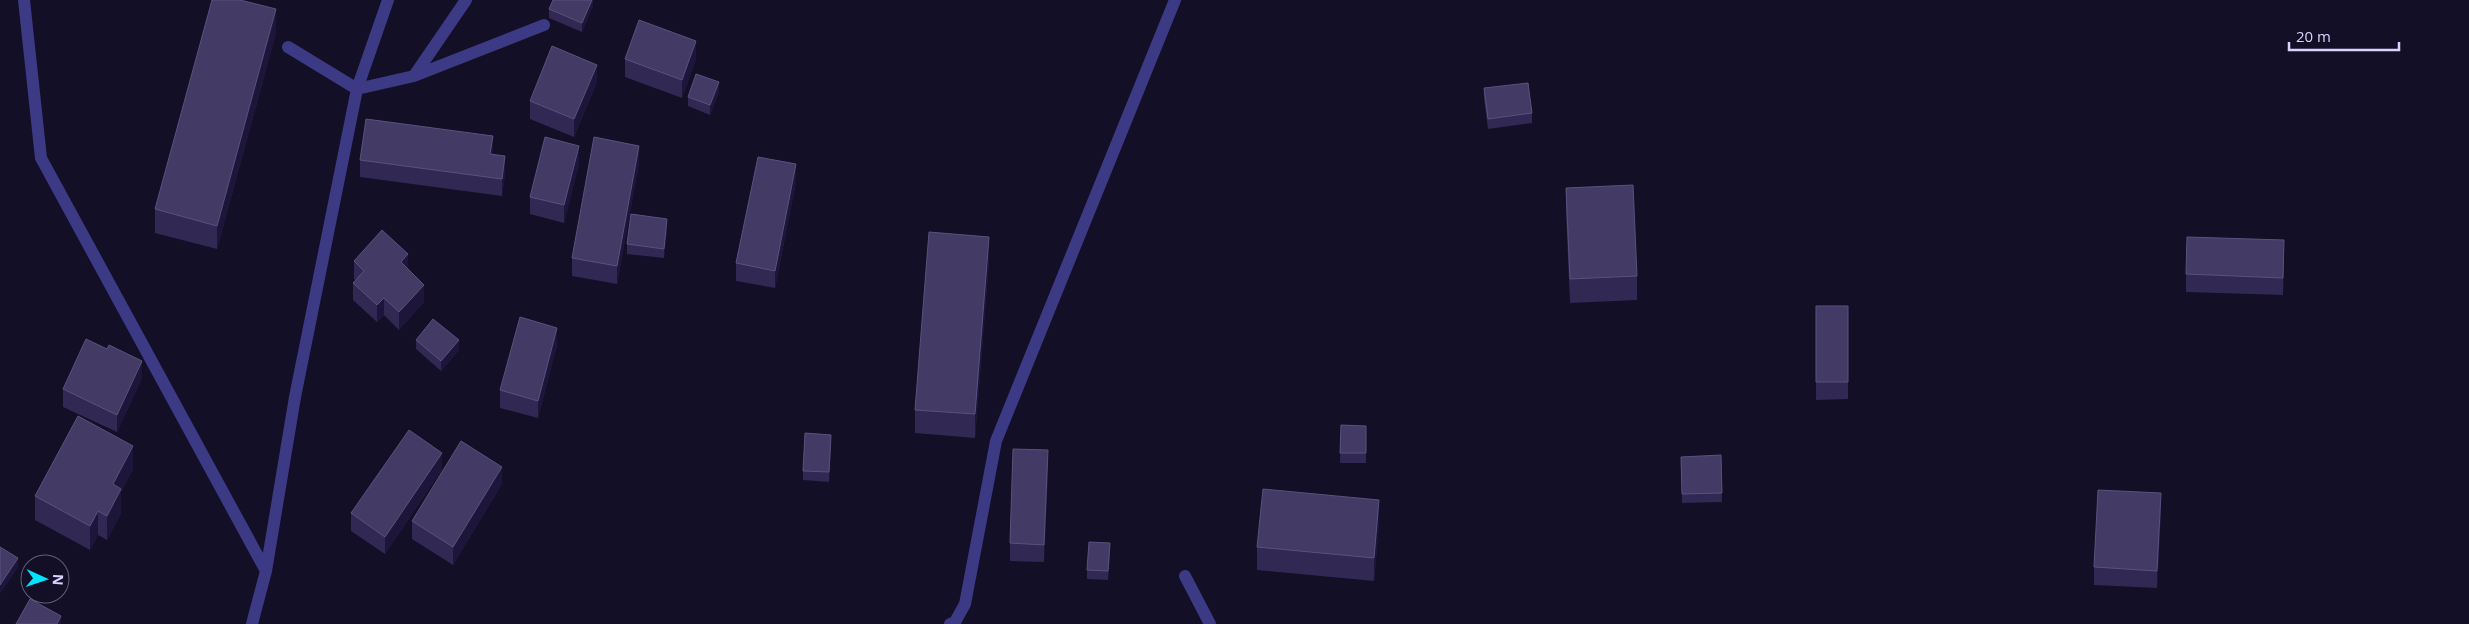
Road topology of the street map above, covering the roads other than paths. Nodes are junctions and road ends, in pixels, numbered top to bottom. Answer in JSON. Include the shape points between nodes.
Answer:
{"nodes":[{"id":1,"x":24,"y":0,"type":"edge"},
{"id":2,"x":388,"y":0,"type":"edge"},
{"id":3,"x":466,"y":0,"type":"edge"},
{"id":4,"x":1175,"y":0,"type":"edge"},
{"id":5,"x":544,"y":25,"type":"dead end"},
{"id":6,"x":288,"y":47,"type":"dead end"},
{"id":7,"x":414,"y":76,"type":"junction"},
{"id":8,"x":357,"y":89,"type":"junction"},
{"id":9,"x":266,"y":571,"type":"junction"},
{"id":10,"x":1185,"y":576,"type":"dead end"},
{"id":11,"x":252,"y":624,"type":"edge"},
{"id":12,"x":950,"y":624,"type":"edge"},
{"id":13,"x":1210,"y":624,"type":"edge"}],
"edges":[{"from":1,"to":9,"type":"street","via":[[41,158]]},
{"from":2,"to":8,"type":"street"},
{"from":3,"to":7,"type":"street"},
{"from":4,"to":12,"type":"street","via":[[996,441],[965,604],[955,622]]},
{"from":5,"to":7,"type":"street"},
{"from":6,"to":8,"type":"street"},
{"from":7,"to":8,"type":"street"},
{"from":8,"to":9,"type":"street","via":[[296,397]]},
{"from":9,"to":11,"type":"street"},
{"from":10,"to":13,"type":"street"}]}
